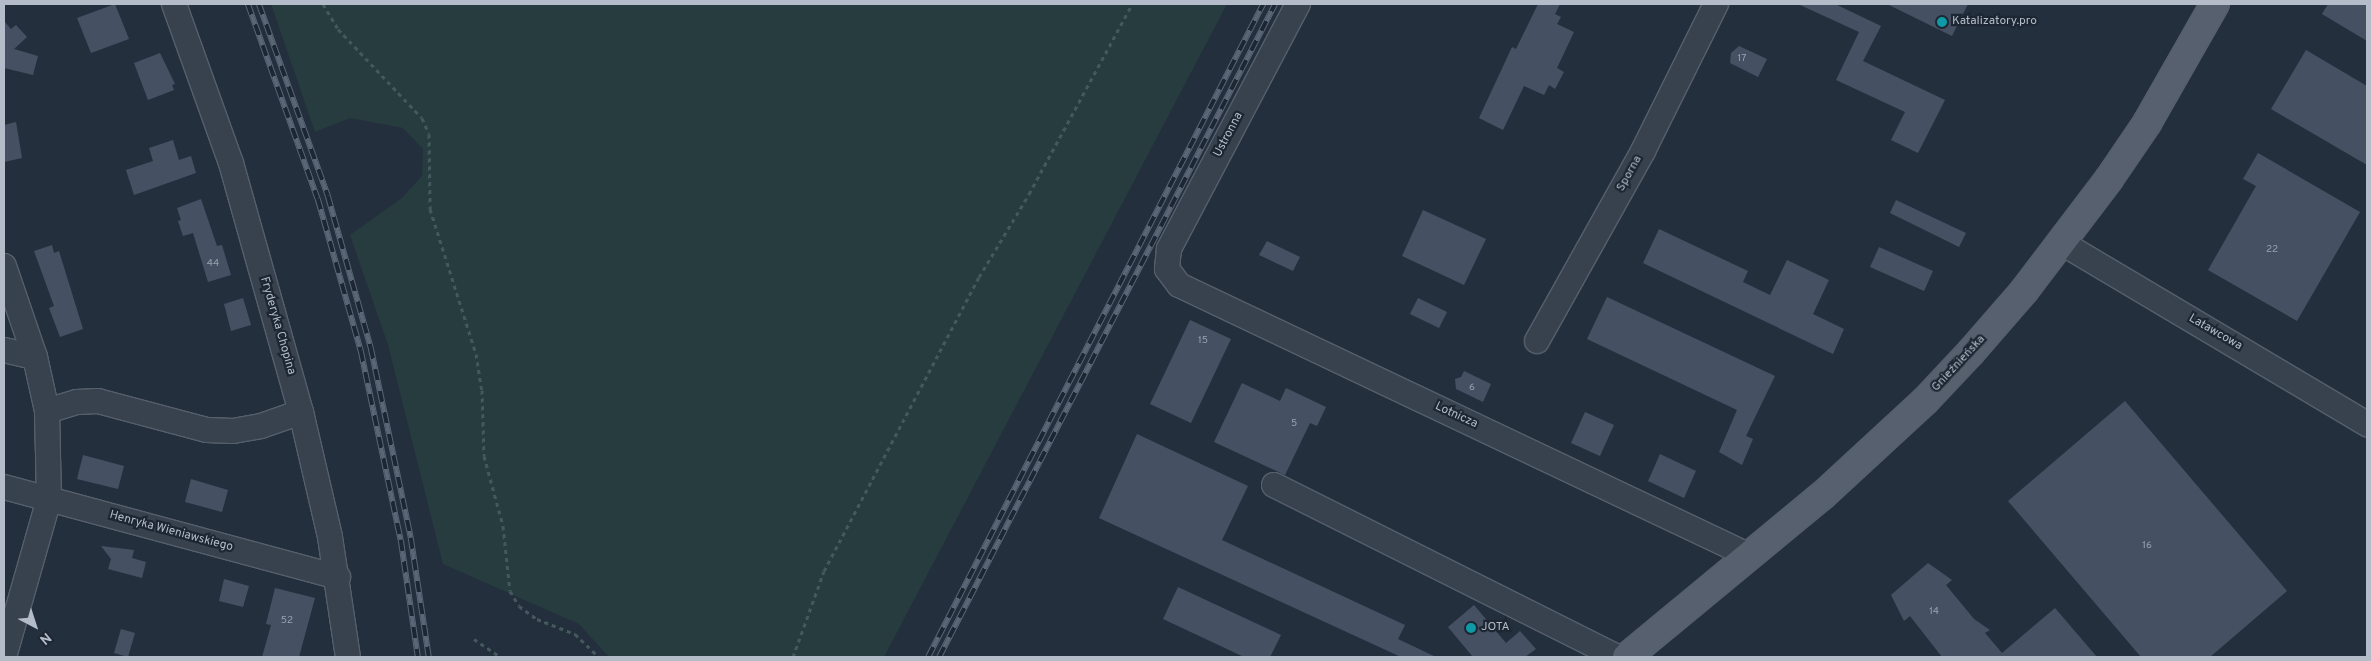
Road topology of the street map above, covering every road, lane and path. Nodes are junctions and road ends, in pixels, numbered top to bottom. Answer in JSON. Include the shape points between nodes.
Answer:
{"nodes":[{"id":1,"x":174,"y":4,"type":"edge"},
{"id":2,"x":323,"y":4,"type":"edge"},
{"id":3,"x":1132,"y":4,"type":"edge"},
{"id":4,"x":1298,"y":4,"type":"edge"},
{"id":5,"x":1716,"y":4,"type":"edge"},
{"id":6,"x":2215,"y":4,"type":"edge"},
{"id":7,"x":2062,"y":243,"type":"junction"},
{"id":8,"x":4,"y":266,"type":"edge"},
{"id":9,"x":1167,"y":269,"type":"joint"},
{"id":10,"x":1537,"y":341,"type":"dead end"},
{"id":11,"x":4,"y":350,"type":"edge"},
{"id":12,"x":36,"y":357,"type":"junction"},
{"id":13,"x":47,"y":411,"type":"junction"},
{"id":14,"x":301,"y":412,"type":"junction"},
{"id":15,"x":2367,"y":424,"type":"edge"},
{"id":16,"x":1274,"y":485,"type":"dead end"},
{"id":17,"x":4,"y":487,"type":"edge"},
{"id":18,"x":49,"y":498,"type":"junction"},
{"id":19,"x":1750,"y":556,"type":"junction"},
{"id":20,"x":338,"y":578,"type":"junction"},
{"id":21,"x":474,"y":639,"type":"dead end"},
{"id":22,"x":4,"y":657,"type":"edge"},
{"id":23,"x":348,"y":657,"type":"edge"},
{"id":24,"x":501,"y":657,"type":"edge"},
{"id":25,"x":599,"y":657,"type":"edge"},
{"id":26,"x":793,"y":657,"type":"edge"},
{"id":27,"x":1618,"y":657,"type":"edge"},
{"id":28,"x":1627,"y":657,"type":"edge"}],
"edges":[{"from":1,"to":14,"type":"street","name":"Fryderyka Chopina","via":[[231,163]]},
{"from":2,"to":25,"type":"path","via":[[338,29],[422,118],[429,134],[430,210],[476,354],[482,390],[484,456],[503,526],[510,591],[519,606],[537,619],[575,634]]},
{"from":3,"to":26,"type":"path","via":[[1029,194],[979,276],[824,571]]},
{"from":4,"to":9,"type":"street","name":"Ustronna","via":[[1169,249]]},
{"from":5,"to":10,"type":"street","name":"Sporna","via":[[1642,151]]},
{"from":6,"to":7,"type":"main road","name":"Gnieźnieńska","via":[[2147,123]]},
{"from":7,"to":15,"type":"street","name":"Latawcowa"},
{"from":7,"to":19,"type":"main road","name":"Gnieźnieńska","via":[[2007,311],[1925,401],[1823,495]]},
{"from":8,"to":12,"type":"street"},
{"from":9,"to":19,"type":"street","name":"Lotnicza","via":[[1179,285]]},
{"from":11,"to":12,"type":"street"},
{"from":12,"to":13,"type":"street"},
{"from":13,"to":14,"type":"street","via":[[76,402],[98,401],[207,430],[233,432]]},
{"from":13,"to":18,"type":"street"},
{"from":14,"to":20,"type":"street","name":"Fryderyka Chopina"},
{"from":16,"to":27,"type":"street"},
{"from":17,"to":18,"type":"street","name":"Henryka Wieniawskiego"},
{"from":18,"to":20,"type":"street","name":"Henryka Wieniawskiego"},
{"from":18,"to":22,"type":"street"},
{"from":19,"to":28,"type":"main road","name":"Gnieźnieńska"},
{"from":20,"to":23,"type":"street","name":"Fryderyka Chopina"},
{"from":21,"to":24,"type":"path"}]}
